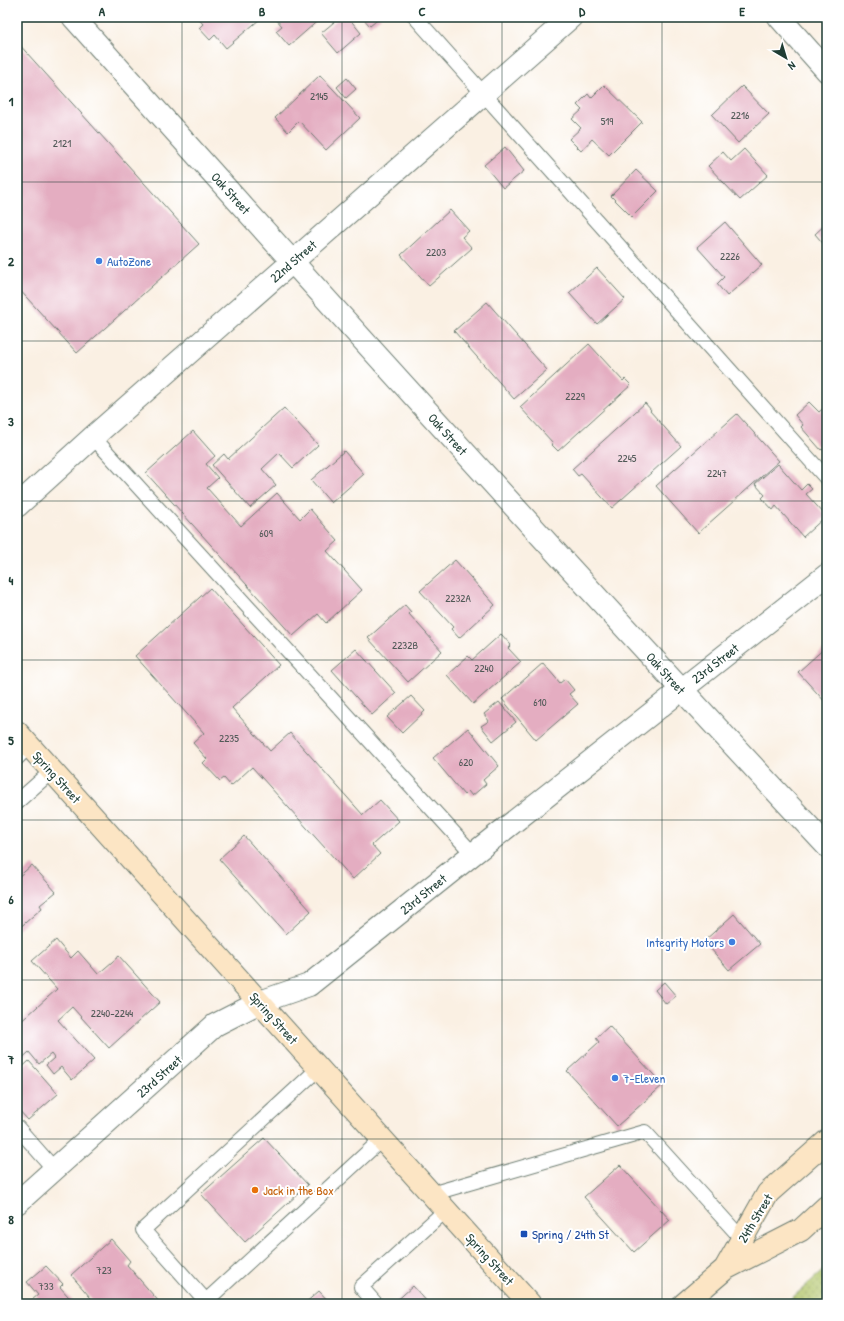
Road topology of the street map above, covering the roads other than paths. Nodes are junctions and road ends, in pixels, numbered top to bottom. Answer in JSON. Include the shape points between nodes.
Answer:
{"nodes":[{"id":1,"x":74,"y":17,"type":"edge"},
{"id":2,"x":415,"y":17,"type":"edge"},
{"id":3,"x":571,"y":17,"type":"edge"},
{"id":4,"x":779,"y":17,"type":"edge"},
{"id":5,"x":827,"y":71,"type":"edge"},
{"id":6,"x":484,"y":94,"type":"junction"},
{"id":7,"x":292,"y":262,"type":"junction"},
{"id":8,"x":93,"y":437,"type":"junction"},
{"id":9,"x":827,"y":479,"type":"edge"},
{"id":10,"x":17,"y":506,"type":"edge"},
{"id":11,"x":827,"y":575,"type":"edge"},
{"id":12,"x":681,"y":690,"type":"junction"},
{"id":13,"x":21,"y":746,"type":"edge"},
{"id":14,"x":52,"y":771,"type":"junction"},
{"id":15,"x":17,"y":802,"type":"edge"},
{"id":16,"x":827,"y":846,"type":"edge"},
{"id":17,"x":473,"y":854,"type":"junction"},
{"id":18,"x":260,"y":1002,"type":"junction"},
{"id":19,"x":319,"y":1068,"type":"junction"},
{"id":20,"x":17,"y":1127,"type":"edge"},
{"id":21,"x":382,"y":1139,"type":"junction"},
{"id":22,"x":827,"y":1140,"type":"edge"},
{"id":23,"x":54,"y":1169,"type":"junction"},
{"id":24,"x":431,"y":1194,"type":"junction"},
{"id":25,"x":17,"y":1203,"type":"edge"},
{"id":26,"x":827,"y":1206,"type":"edge"},
{"id":27,"x":446,"y":1210,"type":"junction"},
{"id":28,"x":742,"y":1239,"type":"junction"},
{"id":29,"x":725,"y":1269,"type":"junction"},
{"id":30,"x":524,"y":1302,"type":"edge"},
{"id":31,"x":376,"y":1304,"type":"edge"},
{"id":32,"x":684,"y":1304,"type":"edge"}],
"edges":[{"from":1,"to":7,"type":"street","name":"Oak Street"},
{"from":2,"to":6,"type":"lane"},
{"from":3,"to":6,"type":"street","name":"22nd Street"},
{"from":4,"to":5,"type":"street"},
{"from":6,"to":7,"type":"street","name":"22nd Street"},
{"from":6,"to":9,"type":"lane"},
{"from":7,"to":8,"type":"street","name":"22nd Street"},
{"from":7,"to":12,"type":"street","name":"Oak Street"},
{"from":8,"to":10,"type":"street","name":"22nd Street"},
{"from":8,"to":17,"type":"lane"},
{"from":11,"to":12,"type":"street","name":"23rd Street"},
{"from":12,"to":16,"type":"street","name":"Oak Street"},
{"from":12,"to":17,"type":"street","name":"23rd Street"},
{"from":13,"to":14,"type":"main road","name":"Spring Street"},
{"from":14,"to":15,"type":"lane"},
{"from":14,"to":18,"type":"main road","name":"Spring Street"},
{"from":17,"to":18,"type":"street","name":"23rd Street","via":[[309,985]]},
{"from":18,"to":19,"type":"main road","name":"Spring Street"},
{"from":18,"to":23,"type":"street","name":"23rd Street","via":[[215,1025]]},
{"from":19,"to":21,"type":"main road","name":"Spring Street"},
{"from":19,"to":21,"type":"lane","via":[[143,1230],[148,1236],[206,1301]]},
{"from":20,"to":23,"type":"lane"},
{"from":21,"to":24,"type":"main road","name":"Spring Street"},
{"from":22,"to":28,"type":"main road","name":"24th Street","via":[[768,1193]]},
{"from":23,"to":25,"type":"street","name":"23rd Street"},
{"from":24,"to":27,"type":"main road","name":"Spring Street"},
{"from":24,"to":28,"type":"lane","via":[[645,1132]]},
{"from":26,"to":29,"type":"main road","name":"24th Street","via":[[801,1230]]},
{"from":27,"to":30,"type":"main road","name":"Spring Street"},
{"from":27,"to":31,"type":"lane","via":[[361,1287]]},
{"from":28,"to":29,"type":"main road","name":"24th Street"},
{"from":29,"to":32,"type":"main road","name":"24th Street"}]}
